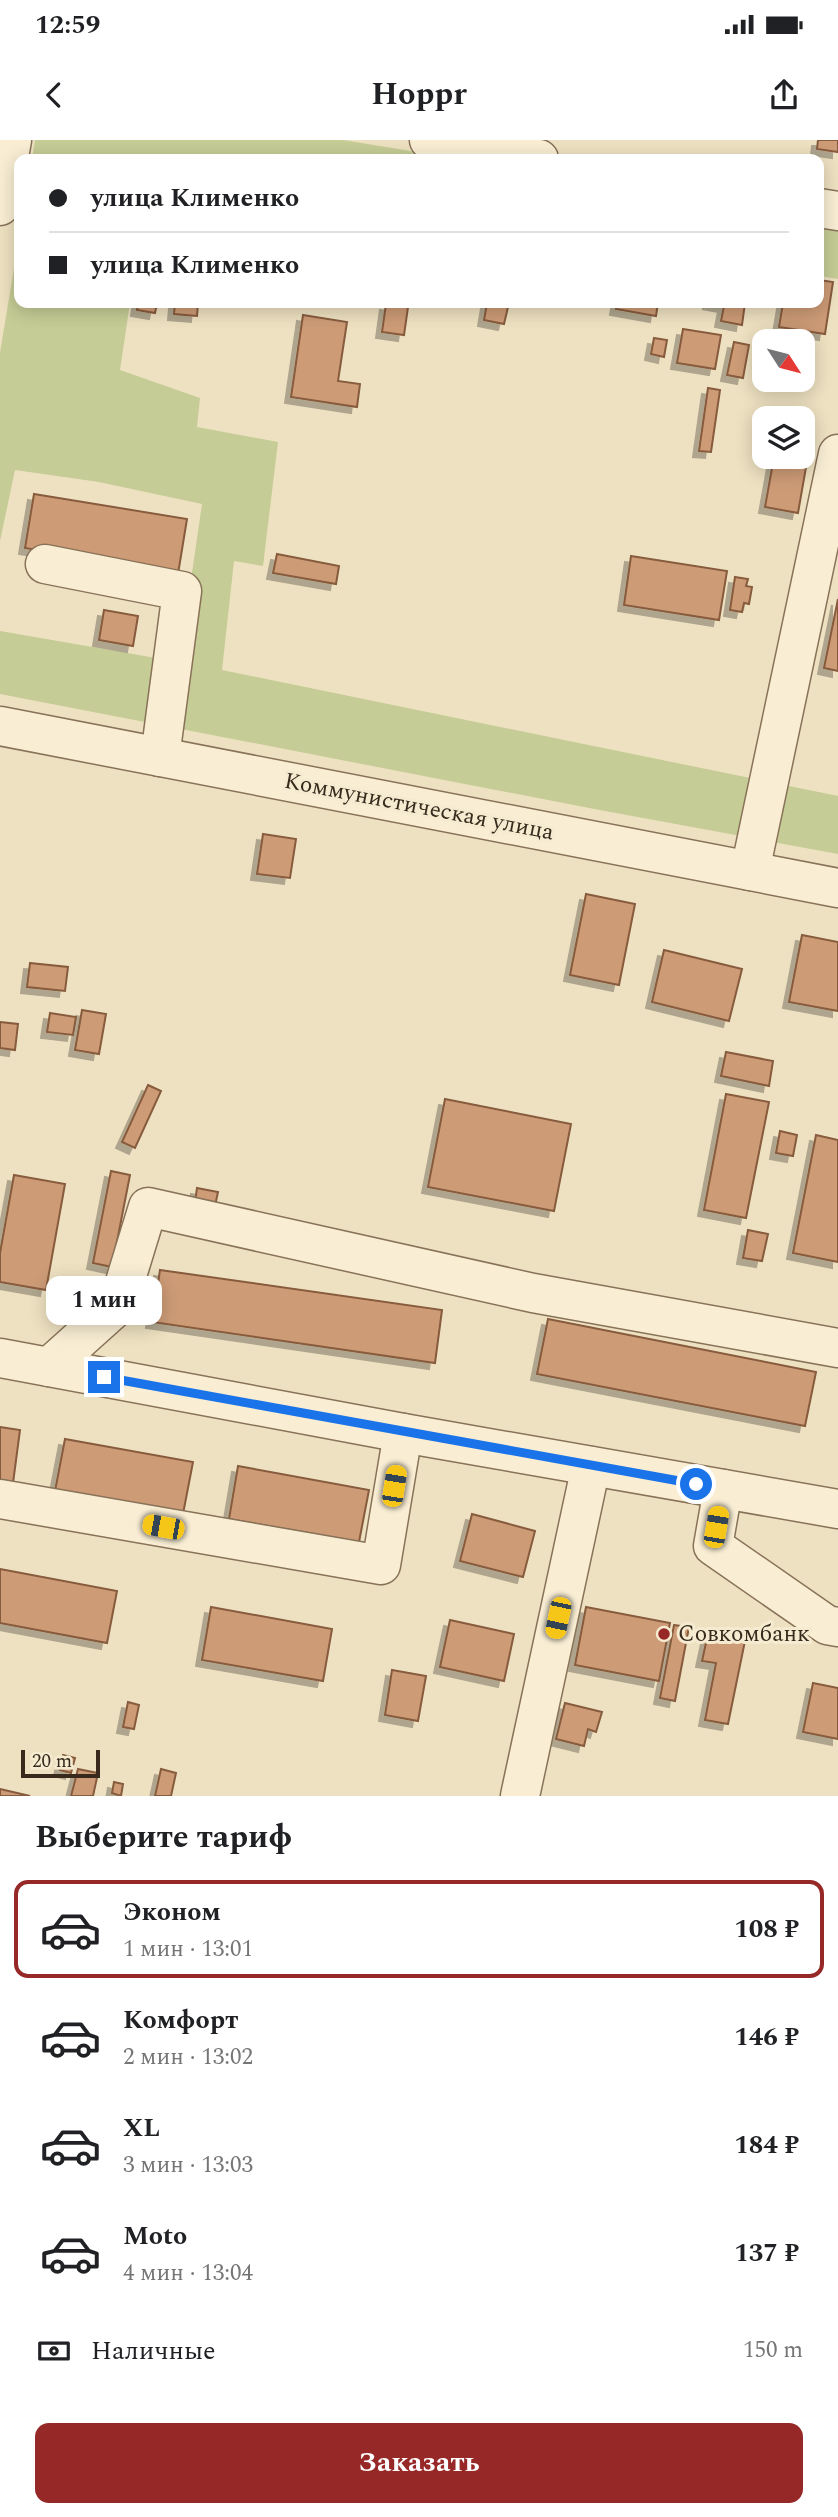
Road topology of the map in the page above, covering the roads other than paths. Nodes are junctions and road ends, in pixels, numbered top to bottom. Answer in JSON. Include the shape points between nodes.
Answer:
{"nodes":[{"id":1,"x":12,"y":140,"type":"edge"},
{"id":2,"x":429,"y":140,"type":"edge"},
{"id":3,"x":510,"y":154,"type":"edge"},
{"id":4,"x":0,"y":206,"type":"edge"},
{"id":5,"x":838,"y":454,"type":"edge"},
{"id":6,"x":45,"y":564,"type":"dead end"},
{"id":7,"x":0,"y":726,"type":"edge"},
{"id":8,"x":160,"y":757,"type":"junction"},
{"id":9,"x":750,"y":871,"type":"junction"},
{"id":10,"x":838,"y":888,"type":"edge"},
{"id":11,"x":838,"y":1348,"type":"edge"},
{"id":12,"x":0,"y":1358,"type":"edge"},
{"id":13,"x":49,"y":1367,"type":"junction"},
{"id":14,"x":403,"y":1433,"type":"junction"},
{"id":15,"x":591,"y":1466,"type":"junction"},
{"id":16,"x":723,"y":1489,"type":"junction"},
{"id":17,"x":0,"y":1499,"type":"edge"},
{"id":18,"x":838,"y":1509,"type":"edge"},
{"id":19,"x":838,"y":1627,"type":"edge"},
{"id":20,"x":520,"y":1796,"type":"edge"}],
"edges":[{"from":1,"to":4,"type":"street"},
{"from":2,"to":3,"type":"street"},
{"from":5,"to":9,"type":"street"},
{"from":6,"to":8,"type":"street","via":[[182,591]]},
{"from":7,"to":8,"type":"street","name":"Коммунистическая улица"},
{"from":8,"to":9,"type":"street","name":"Коммунистическая улица"},
{"from":9,"to":10,"type":"street","name":"Коммунистическая улица"},
{"from":11,"to":13,"type":"street","via":[[533,1293],[148,1207],[118,1305]]},
{"from":12,"to":13,"type":"street"},
{"from":13,"to":14,"type":"street"},
{"from":14,"to":15,"type":"street"},
{"from":14,"to":17,"type":"street","via":[[381,1565]]},
{"from":15,"to":16,"type":"street"},
{"from":15,"to":20,"type":"street"},
{"from":16,"to":18,"type":"street"},
{"from":16,"to":19,"type":"street","via":[[713,1546],[827,1625]]}]}
